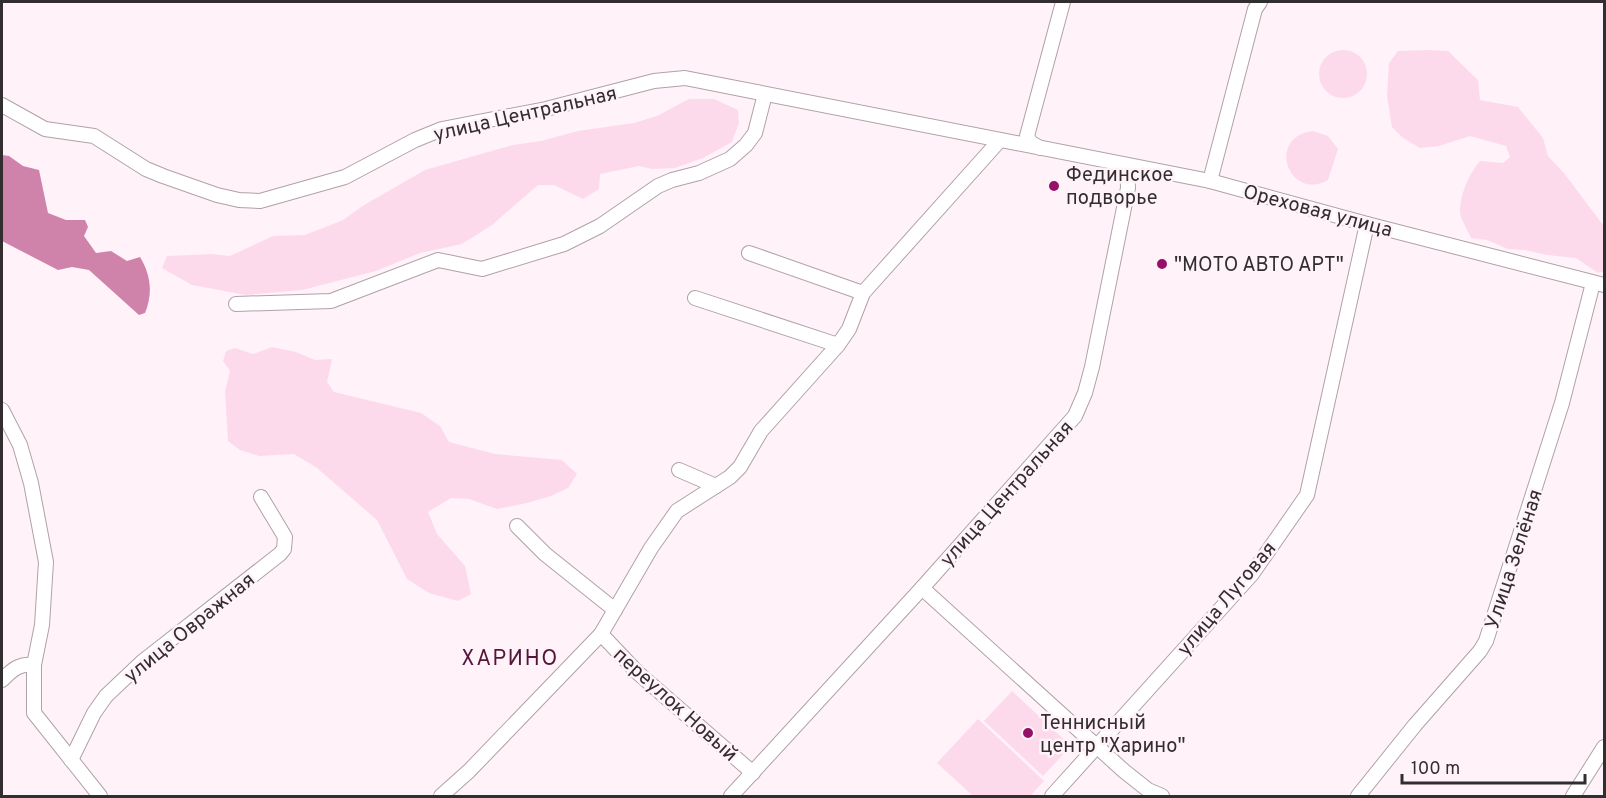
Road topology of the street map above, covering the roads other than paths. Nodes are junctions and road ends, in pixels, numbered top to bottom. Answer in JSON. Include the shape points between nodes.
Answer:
{"nodes":[{"id":1,"x":1064,"y":2,"type":"edge"},
{"id":2,"x":1260,"y":2,"type":"edge"},
{"id":3,"x":765,"y":94,"type":"junction"},
{"id":4,"x":2,"y":105,"type":"edge"},
{"id":5,"x":1000,"y":140,"type":"junction"},
{"id":6,"x":1039,"y":148,"type":"junction"},
{"id":7,"x":1116,"y":163,"type":"junction"},
{"id":8,"x":1210,"y":181,"type":"junction"},
{"id":9,"x":1367,"y":224,"type":"junction"},
{"id":10,"x":749,"y":253,"type":"dead end"},
{"id":11,"x":1599,"y":284,"type":"edge"},
{"id":12,"x":863,"y":293,"type":"junction"},
{"id":13,"x":695,"y":298,"type":"dead end"},
{"id":14,"x":237,"y":304,"type":"dead end"},
{"id":15,"x":838,"y":345,"type":"junction"},
{"id":16,"x":2,"y":410,"type":"edge"},
{"id":17,"x":679,"y":470,"type":"dead end"},
{"id":18,"x":716,"y":486,"type":"junction"},
{"id":19,"x":261,"y":497,"type":"dead end"},
{"id":20,"x":517,"y":526,"type":"dead end"},
{"id":21,"x":922,"y":588,"type":"junction"},
{"id":22,"x":615,"y":610,"type":"junction"},
{"id":23,"x":601,"y":634,"type":"junction"},
{"id":24,"x":34,"y":665,"type":"junction"},
{"id":25,"x":2,"y":680,"type":"edge"},
{"id":26,"x":1097,"y":746,"type":"junction"},
{"id":27,"x":1605,"y":747,"type":"edge"},
{"id":28,"x":71,"y":760,"type":"junction"},
{"id":29,"x":753,"y":773,"type":"junction"},
{"id":30,"x":100,"y":796,"type":"edge"},
{"id":31,"x":441,"y":796,"type":"edge"},
{"id":32,"x":731,"y":796,"type":"edge"},
{"id":33,"x":1052,"y":796,"type":"edge"},
{"id":34,"x":1162,"y":796,"type":"edge"},
{"id":35,"x":1358,"y":796,"type":"edge"},
{"id":36,"x":1573,"y":796,"type":"edge"}],
"edges":[{"from":1,"to":6,"type":"street","via":[[1027,136]]},
{"from":2,"to":8,"type":"street"},
{"from":3,"to":4,"type":"street","name":"улица Центральная","via":[[685,78],[654,81],[546,109],[442,129],[345,177],[253,201],[217,195],[163,176],[94,136],[45,129]]},
{"from":3,"to":5,"type":"street","name":"улица Центральная"},
{"from":3,"to":14,"type":"street","via":[[755,133],[730,159],[658,186],[600,226],[564,244],[482,269],[438,260],[331,301]]},
{"from":5,"to":6,"type":"street","name":"улица Центральная"},
{"from":5,"to":12,"type":"street"},
{"from":6,"to":7,"type":"street","name":"Ореховая улица"},
{"from":7,"to":8,"type":"street","name":"Ореховая улица"},
{"from":7,"to":21,"type":"street","name":"улица Центральная","via":[[1125,171],[1128,188],[1092,367],[1075,416]]},
{"from":8,"to":9,"type":"street","name":"Ореховая улица"},
{"from":9,"to":11,"type":"street","name":"Ореховая улица"},
{"from":9,"to":26,"type":"street","name":"улица Луговая","via":[[1307,495],[1251,574]]},
{"from":10,"to":12,"type":"street"},
{"from":11,"to":35,"type":"street","name":"Улица Зелёная","via":[[1486,641]]},
{"from":12,"to":15,"type":"street"},
{"from":13,"to":15,"type":"street"},
{"from":15,"to":18,"type":"street","via":[[761,431],[740,467]]},
{"from":16,"to":24,"type":"street","via":[[20,445],[46,562],[42,625]]},
{"from":17,"to":18,"type":"street"},
{"from":18,"to":22,"type":"street","via":[[677,511]]},
{"from":19,"to":28,"type":"street","name":"улица Овражная","via":[[285,537],[284,549],[142,662],[106,696]]},
{"from":20,"to":22,"type":"street","via":[[544,554]]},
{"from":21,"to":26,"type":"street"},
{"from":21,"to":29,"type":"street","name":"улица Центральная"},
{"from":22,"to":23,"type":"street"},
{"from":23,"to":29,"type":"street","name":"переулок Новый","via":[[638,673]]},
{"from":23,"to":31,"type":"street"},
{"from":24,"to":25,"type":"street","via":[[15,667]]},
{"from":24,"to":28,"type":"street","via":[[34,713]]},
{"from":26,"to":33,"type":"street","name":"улица Луговая"},
{"from":26,"to":34,"type":"street","via":[[1148,790]]},
{"from":27,"to":36,"type":"street"},
{"from":28,"to":30,"type":"street"},
{"from":29,"to":32,"type":"street","name":"улица Центральная"}]}
